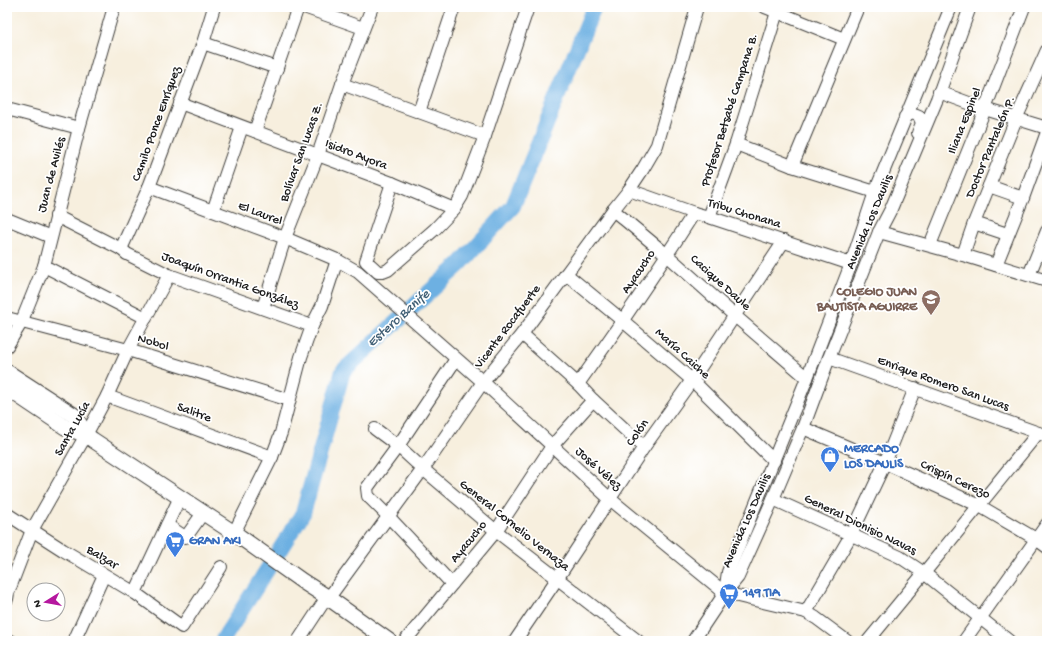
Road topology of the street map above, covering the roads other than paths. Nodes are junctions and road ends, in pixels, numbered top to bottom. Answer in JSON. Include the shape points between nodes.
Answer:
{"nodes":[{"id":1,"x":114,"y":7,"type":"edge"},
{"id":2,"x":214,"y":7,"type":"edge"},
{"id":3,"x":298,"y":7,"type":"edge"},
{"id":4,"x":304,"y":7,"type":"edge"},
{"id":5,"x":372,"y":7,"type":"edge"},
{"id":6,"x":454,"y":7,"type":"edge"},
{"id":7,"x":697,"y":7,"type":"edge"},
{"id":8,"x":858,"y":7,"type":"edge"},
{"id":9,"x":970,"y":7,"type":"edge"},
{"id":10,"x":1024,"y":7,"type":"edge"},
{"id":11,"x":524,"y":8,"type":"edge"},
{"id":12,"x":771,"y":9,"type":"edge"},
{"id":13,"x":950,"y":10,"type":"edge"},
{"id":14,"x":363,"y":28,"type":"junction"},
{"id":15,"x":844,"y":39,"type":"junction"},
{"id":16,"x":203,"y":43,"type":"junction"},
{"id":17,"x":1047,"y":52,"type":"edge"},
{"id":18,"x":277,"y":68,"type":"junction"},
{"id":19,"x":342,"y":84,"type":"junction"},
{"id":20,"x":938,"y":95,"type":"junction"},
{"id":21,"x":180,"y":103,"type":"junction"},
{"id":22,"x":7,"y":109,"type":"edge"},
{"id":23,"x":985,"y":109,"type":"junction"},
{"id":24,"x":419,"y":112,"type":"junction"},
{"id":25,"x":905,"y":117,"type":"junction"},
{"id":26,"x":1016,"y":119,"type":"junction"},
{"id":27,"x":242,"y":126,"type":"junction"},
{"id":28,"x":79,"y":128,"type":"junction"},
{"id":29,"x":1047,"y":128,"type":"edge"},
{"id":30,"x":255,"y":131,"type":"junction"},
{"id":31,"x":1047,"y":132,"type":"edge"},
{"id":32,"x":485,"y":136,"type":"junction"},
{"id":33,"x":736,"y":144,"type":"junction"},
{"id":34,"x":318,"y":155,"type":"junction"},
{"id":35,"x":792,"y":166,"type":"junction"},
{"id":36,"x":392,"y":183,"type":"junction"},
{"id":37,"x":989,"y":186,"type":"junction"},
{"id":38,"x":149,"y":187,"type":"junction"},
{"id":39,"x":629,"y":190,"type":"junction"},
{"id":40,"x":875,"y":192,"type":"junction"},
{"id":41,"x":1023,"y":198,"type":"junction"},
{"id":42,"x":454,"y":209,"type":"junction"},
{"id":43,"x":891,"y":209,"type":"junction"},
{"id":44,"x":613,"y":210,"type":"junction"},
{"id":45,"x":213,"y":211,"type":"junction"},
{"id":46,"x":694,"y":213,"type":"junction"},
{"id":47,"x":56,"y":216,"type":"junction"},
{"id":48,"x":709,"y":217,"type":"junction"},
{"id":49,"x":7,"y":218,"type":"edge"},
{"id":50,"x":974,"y":222,"type":"junction"},
{"id":51,"x":1047,"y":231,"type":"edge"},
{"id":52,"x":879,"y":232,"type":"junction"},
{"id":53,"x":1007,"y":234,"type":"junction"},
{"id":54,"x":51,"y":237,"type":"junction"},
{"id":55,"x":285,"y":238,"type":"junction"},
{"id":56,"x":784,"y":241,"type":"junction"},
{"id":57,"x":930,"y":245,"type":"junction"},
{"id":58,"x":121,"y":249,"type":"junction"},
{"id":59,"x":667,"y":255,"type":"junction"},
{"id":60,"x":963,"y":255,"type":"junction"},
{"id":61,"x":337,"y":260,"type":"junction"},
{"id":62,"x":851,"y":264,"type":"junction"},
{"id":63,"x":996,"y":265,"type":"junction"},
{"id":64,"x":44,"y":266,"type":"junction"},
{"id":65,"x":358,"y":272,"type":"joint"},
{"id":66,"x":566,"y":274,"type":"junction"},
{"id":67,"x":169,"y":275,"type":"junction"},
{"id":68,"x":1029,"y":275,"type":"junction"},
{"id":69,"x":1047,"y":282,"type":"edge"},
{"id":70,"x":263,"y":308,"type":"junction"},
{"id":71,"x":735,"y":316,"type":"junction"},
{"id":72,"x":7,"y":318,"type":"edge"},
{"id":73,"x":146,"y":318,"type":"junction"},
{"id":74,"x":623,"y":321,"type":"junction"},
{"id":75,"x":21,"y":323,"type":"junction"},
{"id":76,"x":312,"y":326,"type":"junction"},
{"id":77,"x":522,"y":334,"type":"junction"},
{"id":78,"x":7,"y":346,"type":"edge"},
{"id":79,"x":128,"y":350,"type":"junction"},
{"id":80,"x":828,"y":358,"type":"junction"},
{"id":81,"x":456,"y":359,"type":"junction"},
{"id":82,"x":7,"y":372,"type":"edge"},
{"id":83,"x":807,"y":378,"type":"junction"},
{"id":84,"x":692,"y":380,"type":"junction"},
{"id":85,"x":484,"y":382,"type":"junction"},
{"id":86,"x":578,"y":384,"type":"junction"},
{"id":87,"x":7,"y":388,"type":"edge"},
{"id":88,"x":915,"y":388,"type":"junction"},
{"id":89,"x":107,"y":396,"type":"junction"},
{"id":90,"x":289,"y":400,"type":"junction"},
{"id":91,"x":593,"y":400,"type":"junction"},
{"id":92,"x":803,"y":428,"type":"junction"},
{"id":93,"x":375,"y":429,"type":"dead end"},
{"id":94,"x":1042,"y":434,"type":"edge"},
{"id":95,"x":86,"y":435,"type":"junction"},
{"id":96,"x":398,"y":446,"type":"junction"},
{"id":97,"x":552,"y":446,"type":"junction"},
{"id":98,"x":644,"y":447,"type":"junction"},
{"id":99,"x":272,"y":457,"type":"junction"},
{"id":100,"x":774,"y":461,"type":"junction"},
{"id":101,"x":885,"y":463,"type":"junction"},
{"id":102,"x":423,"y":469,"type":"junction"},
{"id":103,"x":180,"y":498,"type":"junction"},
{"id":104,"x":610,"y":499,"type":"junction"},
{"id":105,"x":773,"y":499,"type":"junction"},
{"id":106,"x":978,"y":505,"type":"junction"},
{"id":107,"x":203,"y":512,"type":"junction"},
{"id":108,"x":7,"y":514,"type":"edge"},
{"id":109,"x":388,"y":516,"type":"junction"},
{"id":110,"x":1047,"y":524,"type":"edge"},
{"id":111,"x":167,"y":525,"type":"junction"},
{"id":112,"x":32,"y":530,"type":"junction"},
{"id":113,"x":496,"y":531,"type":"junction"},
{"id":114,"x":237,"y":535,"type":"junction"},
{"id":115,"x":851,"y":535,"type":"junction"},
{"id":116,"x":1036,"y":539,"type":"junction"},
{"id":117,"x":1047,"y":547,"type":"edge"},
{"id":118,"x":221,"y":567,"type":"dead end"},
{"id":119,"x":924,"y":573,"type":"junction"},
{"id":120,"x":104,"y":575,"type":"junction"},
{"id":121,"x":557,"y":579,"type":"junction"},
{"id":122,"x":452,"y":584,"type":"junction"},
{"id":123,"x":135,"y":593,"type":"junction"},
{"id":124,"x":725,"y":593,"type":"junction"},
{"id":125,"x":326,"y":597,"type":"junction"},
{"id":126,"x":7,"y":599,"type":"edge"},
{"id":127,"x":806,"y":612,"type":"junction"},
{"id":128,"x":980,"y":617,"type":"junction"},
{"id":129,"x":7,"y":640,"type":"edge"},
{"id":130,"x":10,"y":641,"type":"edge"},
{"id":131,"x":74,"y":641,"type":"edge"},
{"id":132,"x":298,"y":641,"type":"edge"},
{"id":133,"x":389,"y":641,"type":"edge"},
{"id":134,"x":405,"y":641,"type":"edge"},
{"id":135,"x":515,"y":641,"type":"edge"},
{"id":136,"x":638,"y":641,"type":"edge"},
{"id":137,"x":693,"y":641,"type":"edge"},
{"id":138,"x":847,"y":641,"type":"edge"},
{"id":139,"x":868,"y":641,"type":"edge"},
{"id":140,"x":964,"y":641,"type":"edge"},
{"id":141,"x":1009,"y":641,"type":"edge"}],
"edges":[{"from":1,"to":28,"type":"street","name":"Juan de Avilés"},
{"from":2,"to":16,"type":"street","name":"Camilo Ponce Enríquez"},
{"from":3,"to":18,"type":"street"},
{"from":4,"to":14,"type":"street"},
{"from":5,"to":14,"type":"street","name":"Bolívar San Lucas Z."},
{"from":6,"to":24,"type":"street"},
{"from":7,"to":39,"type":"street","name":"Vicente Rocafuerte","via":[[657,145]]},
{"from":8,"to":15,"type":"street"},
{"from":9,"to":20,"type":"street","name":"Avenida Los Dauilis"},
{"from":10,"to":23,"type":"street","name":"Iliana Espinel"},
{"from":11,"to":32,"type":"street"},
{"from":12,"to":15,"type":"street"},
{"from":12,"to":33,"type":"street","name":"Profesor Betsabé Campana B."},
{"from":13,"to":20,"type":"street","via":[[947,29],[920,97],[922,101],[932,104]]},
{"from":13,"to":25,"type":"street","name":"Avenida Los Dauilis"},
{"from":14,"to":19,"type":"street","name":"Bolívar San Lucas Z."},
{"from":15,"to":35,"type":"street"},
{"from":16,"to":18,"type":"street"},
{"from":16,"to":21,"type":"street","name":"Camilo Ponce Enríquez"},
{"from":17,"to":26,"type":"street","name":"Doctor Pantaleón P."},
{"from":18,"to":30,"type":"street"},
{"from":19,"to":24,"type":"street"},
{"from":19,"to":34,"type":"street","name":"Bolívar San Lucas Z."},
{"from":20,"to":23,"type":"street"},
{"from":20,"to":43,"type":"street","name":"Avenida Los Dauilis"},
{"from":21,"to":27,"type":"street","name":"Isidro Ayora"},
{"from":21,"to":38,"type":"street","name":"Camilo Ponce Enríquez"},
{"from":22,"to":28,"type":"street"},
{"from":23,"to":26,"type":"street"},
{"from":23,"to":57,"type":"street","name":"Iliana Espinel"},
{"from":24,"to":32,"type":"street"},
{"from":25,"to":40,"type":"street","name":"Avenida Los Dauilis"},
{"from":25,"to":43,"type":"street","via":[[914,114],[919,116],[922,124],[896,187]]},
{"from":26,"to":29,"type":"street"},
{"from":26,"to":37,"type":"street","name":"Doctor Pantaleón P."},
{"from":27,"to":30,"type":"street","name":"Isidro Ayora"},
{"from":27,"to":45,"type":"street"},
{"from":28,"to":47,"type":"street","name":"Juan de Avilés"},
{"from":30,"to":34,"type":"street","name":"Isidro Ayora"},
{"from":31,"to":41,"type":"street"},
{"from":32,"to":42,"type":"street","via":[[462,196]]},
{"from":33,"to":35,"type":"street"},
{"from":33,"to":48,"type":"street","name":"Profesor Betsabé Campana B."},
{"from":34,"to":36,"type":"street","name":"Isidro Ayora"},
{"from":34,"to":55,"type":"street","name":"Bolívar San Lucas Z."},
{"from":35,"to":40,"type":"street"},
{"from":36,"to":42,"type":"street","name":"Isidro Ayora"},
{"from":36,"to":42,"type":"street","via":[[366,261],[378,272],[388,270]]},
{"from":37,"to":41,"type":"street"},
{"from":37,"to":50,"type":"street","name":"Doctor Pantaleón P."},
{"from":38,"to":45,"type":"street","name":"El Laurel"},
{"from":38,"to":58,"type":"street","name":"Camilo Ponce Enríquez"},
{"from":39,"to":44,"type":"street","name":"Vicente Rocafuerte"},
{"from":39,"to":46,"type":"street","name":"Tribu Chonana"},
{"from":40,"to":62,"type":"street","name":"Avenida Los Dauilis"},
{"from":41,"to":53,"type":"street"},
{"from":43,"to":52,"type":"street","name":"Avenida Los Dauilis"},
{"from":44,"to":59,"type":"street","name":"Cacique Daule"},
{"from":44,"to":66,"type":"street","name":"Vicente Rocafuerte"},
{"from":45,"to":55,"type":"street","name":"El Laurel"},
{"from":46,"to":48,"type":"street","name":"Tribu Chonana"},
{"from":46,"to":59,"type":"street","name":"Ayacucho"},
{"from":47,"to":54,"type":"street","name":"Juan de Avilés"},
{"from":47,"to":58,"type":"street","name":"Joaquín Orrantia González"},
{"from":48,"to":56,"type":"street","name":"Tribu Chonana"},
{"from":49,"to":54,"type":"street"},
{"from":50,"to":53,"type":"street"},
{"from":50,"to":60,"type":"street","name":"Doctor Pantaleón P."},
{"from":51,"to":68,"type":"street"},
{"from":52,"to":57,"type":"street"},
{"from":52,"to":80,"type":"street","name":"Avenida Los Dauilis"},
{"from":53,"to":63,"type":"street"},
{"from":54,"to":64,"type":"street","name":"Juan de Avilés"},
{"from":55,"to":61,"type":"street","name":"El Laurel"},
{"from":55,"to":70,"type":"street","name":"Bolívar San Lucas Z."},
{"from":56,"to":62,"type":"street","name":"Tribu Chonana"},
{"from":56,"to":71,"type":"street","name":"Colón"},
{"from":57,"to":60,"type":"street"},
{"from":58,"to":67,"type":"street","name":"Joaquín Orrantia González"},
{"from":59,"to":71,"type":"street","name":"Cacique Daule"},
{"from":59,"to":74,"type":"street","name":"Ayacucho"},
{"from":60,"to":63,"type":"street"},
{"from":61,"to":65,"type":"street","name":"El Laurel"},
{"from":61,"to":76,"type":"street","via":[[322,306]]},
{"from":62,"to":83,"type":"street","name":"Avenida Los Dauilis"},
{"from":63,"to":68,"type":"street"},
{"from":64,"to":73,"type":"street"},
{"from":64,"to":75,"type":"street","name":"Juan de Avilés"},
{"from":65,"to":81,"type":"street","name":"José Vélez"},
{"from":66,"to":74,"type":"street","name":"María Caiche"},
{"from":66,"to":77,"type":"street","name":"Vicente Rocafuerte"},
{"from":67,"to":70,"type":"street","name":"Joaquín Orrantia González"},
{"from":67,"to":73,"type":"street","name":"Santa Lucía"},
{"from":68,"to":69,"type":"street"},
{"from":70,"to":76,"type":"street","name":"Joaquín Orrantia González"},
{"from":71,"to":83,"type":"street","name":"Cacique Daule"},
{"from":71,"to":84,"type":"street","name":"Colón"},
{"from":72,"to":75,"type":"street","name":"Nobol"},
{"from":73,"to":79,"type":"street","name":"Santa Lucía"},
{"from":74,"to":84,"type":"street","name":"María Caiche"},
{"from":74,"to":86,"type":"street","name":"Ayacucho"},
{"from":75,"to":78,"type":"street","name":"Juan de Avilés"},
{"from":75,"to":79,"type":"street","name":"Nobol"},
{"from":76,"to":90,"type":"street"},
{"from":77,"to":85,"type":"street","name":"Vicente Rocafuerte"},
{"from":77,"to":86,"type":"street"},
{"from":79,"to":89,"type":"street","name":"Santa Lucía"},
{"from":79,"to":90,"type":"street","name":"Nobol"},
{"from":80,"to":88,"type":"street","name":"Enrique Romero San Lucas"},
{"from":80,"to":92,"type":"street","name":"Avenida Los Dauilis"},
{"from":81,"to":85,"type":"street","name":"José Vélez"},
{"from":81,"to":96,"type":"street"},
{"from":82,"to":95,"type":"main road","via":[[75,416]]},
{"from":83,"to":100,"type":"street","name":"Avenida Los Dauilis"},
{"from":84,"to":98,"type":"street","name":"Colón"},
{"from":84,"to":100,"type":"street","name":"María Caiche"},
{"from":85,"to":97,"type":"street","name":"José Vélez"},
{"from":85,"to":102,"type":"street","name":"Vicente Rocafuerte"},
{"from":86,"to":91,"type":"street"},
{"from":87,"to":95,"type":"main road","via":[[64,427]]},
{"from":88,"to":94,"type":"street","name":"Enrique Romero San Lucas"},
{"from":88,"to":101,"type":"street"},
{"from":89,"to":95,"type":"street","name":"Santa Lucía"},
{"from":89,"to":99,"type":"street","name":"Salitre"},
{"from":90,"to":99,"type":"street"},
{"from":91,"to":97,"type":"street","name":"Ayacucho"},
{"from":91,"to":98,"type":"street"},
{"from":92,"to":101,"type":"street","name":"Crispín Cerezo"},
{"from":92,"to":105,"type":"street","name":"Avenida Los Dauilis"},
{"from":93,"to":96,"type":"street","name":"General Cornelio Vernaza"},
{"from":94,"to":106,"type":"street"},
{"from":95,"to":103,"type":"main road"},
{"from":95,"to":112,"type":"street","name":"Santa Lucía"},
{"from":96,"to":102,"type":"street","name":"General Cornelio Vernaza"},
{"from":96,"to":109,"type":"street","via":[[367,488],[368,496]]},
{"from":97,"to":104,"type":"street","name":"José Vélez"},
{"from":97,"to":113,"type":"street","name":"Ayacucho"},
{"from":98,"to":104,"type":"street","name":"Colón"},
{"from":99,"to":114,"type":"street"},
{"from":100,"to":124,"type":"street","name":"Avenida Los Dauilis","via":[[728,572]]},
{"from":101,"to":106,"type":"street","name":"Crispín Cerezo"},
{"from":101,"to":115,"type":"street"},
{"from":102,"to":109,"type":"street","name":"Vicente Rocafuerte"},
{"from":102,"to":113,"type":"street","name":"General Cornelio Vernaza"},
{"from":103,"to":107,"type":"main road"},
{"from":103,"to":111,"type":"street"},
{"from":104,"to":121,"type":"street","name":"Colón"},
{"from":104,"to":124,"type":"street","name":"José Vélez"},
{"from":105,"to":115,"type":"street","name":"General Dionisio Navas"},
{"from":105,"to":124,"type":"street","name":"Avenida Los Dauilis","via":[[738,577]]},
{"from":106,"to":116,"type":"street","name":"Crispín Cerezo"},
{"from":106,"to":119,"type":"street"},
{"from":107,"to":111,"type":"street","via":[[186,537]]},
{"from":107,"to":114,"type":"main road"},
{"from":108,"to":112,"type":"street","name":"Balzar"},
{"from":109,"to":122,"type":"street"},
{"from":109,"to":125,"type":"street","name":"Vicente Rocafuerte","via":[[331,595]]},
{"from":110,"to":116,"type":"street"},
{"from":111,"to":123,"type":"street"},
{"from":112,"to":120,"type":"street","name":"Balzar"},
{"from":112,"to":126,"type":"street","name":"Santa Lucía"},
{"from":113,"to":121,"type":"street","name":"General Cornelio Vernaza"},
{"from":113,"to":122,"type":"street","name":"Ayacucho"},
{"from":114,"to":125,"type":"main road"},
{"from":115,"to":119,"type":"street","name":"General Dionisio Navas","via":[[900,558]]},
{"from":115,"to":127,"type":"street"},
{"from":116,"to":117,"type":"street","name":"Crispín Cerezo"},
{"from":116,"to":128,"type":"street"},
{"from":118,"to":123,"type":"street","name":"Balzar","via":[[182,628]]},
{"from":119,"to":128,"type":"street","name":"General Dionisio Navas"},
{"from":119,"to":139,"type":"street"},
{"from":120,"to":123,"type":"street","name":"Balzar"},
{"from":120,"to":131,"type":"street"},
{"from":121,"to":135,"type":"street","name":"Colón"},
{"from":121,"to":136,"type":"street","name":"General Cornelio Vernaza"},
{"from":122,"to":134,"type":"street","name":"Ayacucho"},
{"from":124,"to":127,"type":"street","name":"José Vélez"},
{"from":124,"to":137,"type":"street"},
{"from":125,"to":132,"type":"street","name":"Vicente Rocafuerte"},
{"from":125,"to":133,"type":"main road"},
{"from":127,"to":138,"type":"street","name":"José Vélez"},
{"from":128,"to":140,"type":"street"},
{"from":128,"to":141,"type":"street","name":"General Dionisio Navas"},
{"from":129,"to":130,"type":"street"}]}
